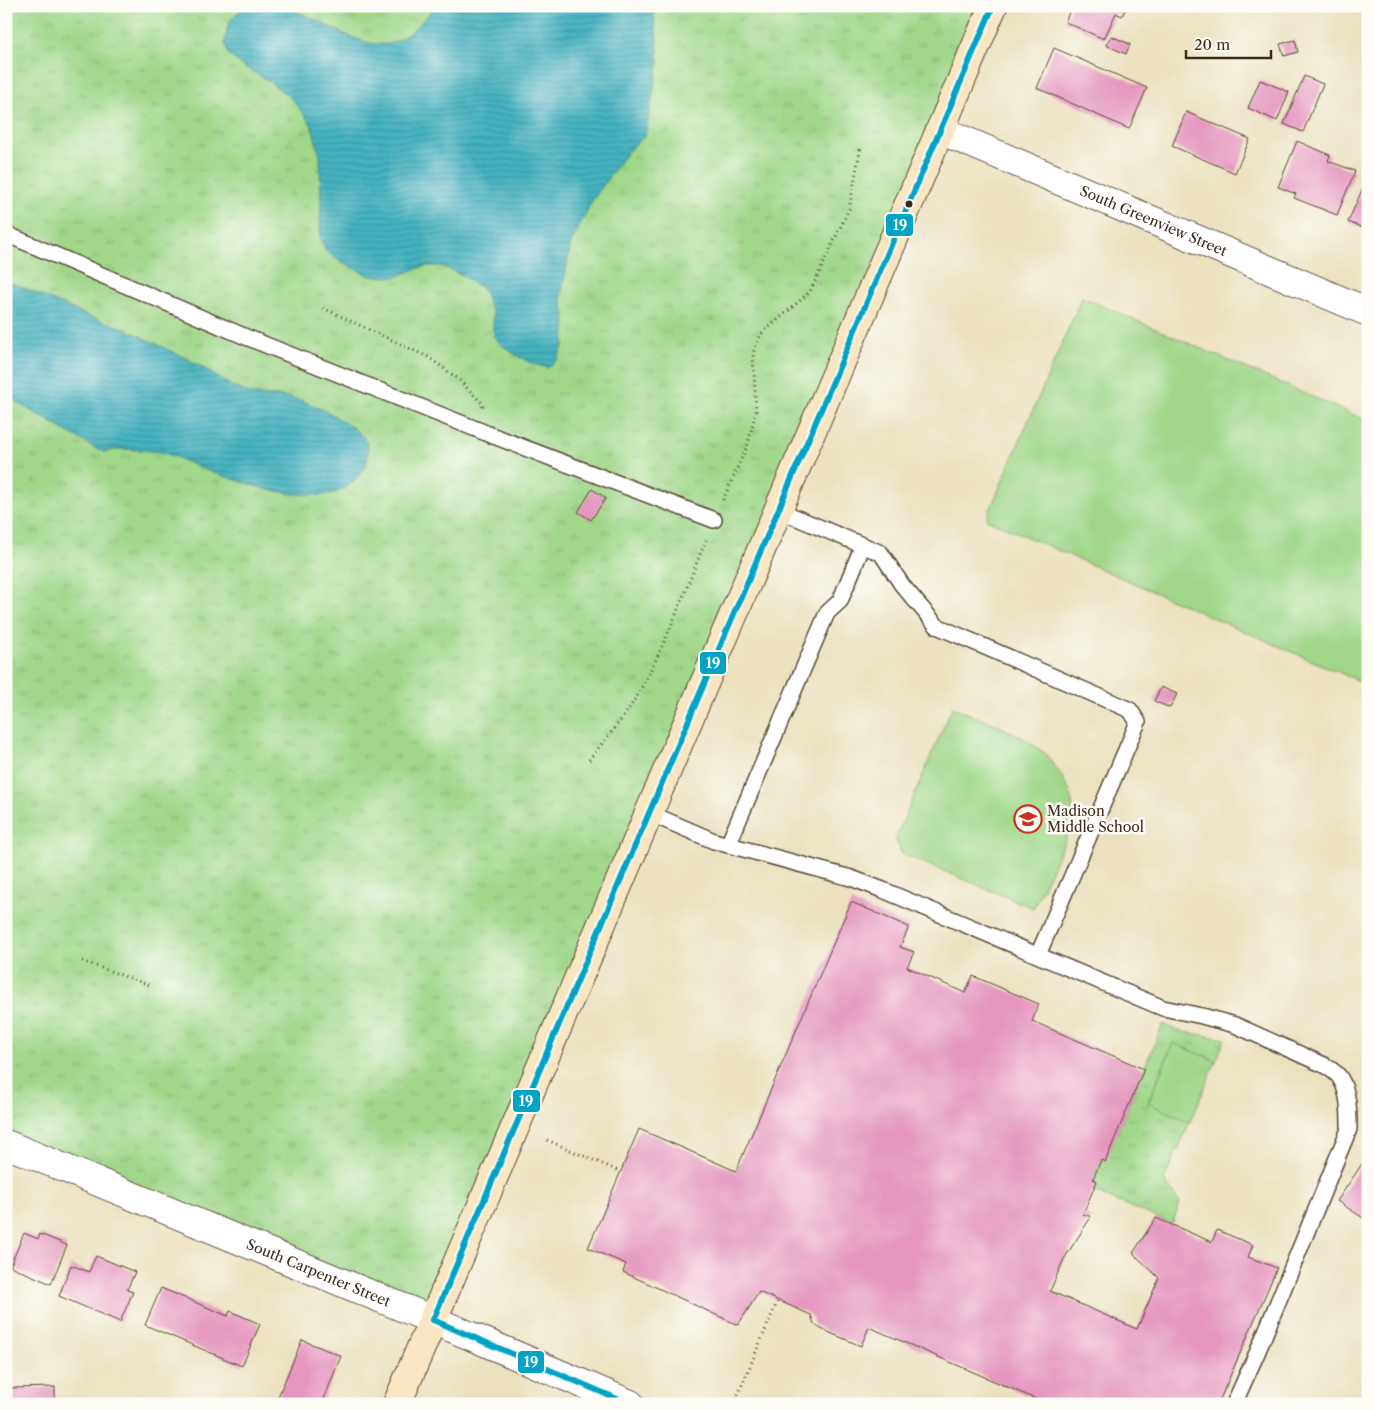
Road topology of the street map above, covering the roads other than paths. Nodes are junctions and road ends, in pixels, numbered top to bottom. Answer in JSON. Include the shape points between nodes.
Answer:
{"nodes":[{"id":1,"x":993,"y":6,"type":"edge"},
{"id":2,"x":940,"y":130,"type":"junction"},
{"id":3,"x":6,"y":234,"type":"edge"},
{"id":4,"x":1368,"y":312,"type":"edge"},
{"id":5,"x":778,"y":510,"type":"junction"},
{"id":6,"x":714,"y":520,"type":"road end"},
{"id":7,"x":863,"y":545,"type":"junction"},
{"id":8,"x":649,"y":813,"type":"junction"},
{"id":9,"x":728,"y":845,"type":"junction"},
{"id":10,"x":1038,"y":955,"type":"junction"},
{"id":11,"x":6,"y":1144,"type":"edge"},
{"id":12,"x":433,"y":1320,"type":"junction"},
{"id":13,"x":397,"y":1404,"type":"edge"},
{"id":14,"x":630,"y":1404,"type":"edge"},
{"id":15,"x":1234,"y":1404,"type":"edge"}],
"edges":[{"from":1,"to":2,"type":"main road"},
{"from":2,"to":4,"type":"street","name":"South Greenview Street"},
{"from":2,"to":5,"type":"main road"},
{"from":3,"to":6,"type":"lane","via":[[246,337]]},
{"from":5,"to":7,"type":"lane"},
{"from":5,"to":8,"type":"main road"},
{"from":7,"to":9,"type":"lane","via":[[840,601],[827,613]]},
{"from":7,"to":10,"type":"lane","via":[[881,553],[937,626],[1130,710],[1138,722]]},
{"from":8,"to":9,"type":"lane"},
{"from":8,"to":12,"type":"main road"},
{"from":9,"to":10,"type":"lane","via":[[861,882]]},
{"from":10,"to":15,"type":"lane","via":[[1163,1008],[1235,1025],[1324,1065],[1340,1078],[1346,1091],[1349,1129]]},
{"from":11,"to":12,"type":"street","name":"South Carpenter Street"},
{"from":12,"to":13,"type":"main road"},
{"from":12,"to":14,"type":"street","name":"South Carpenter Street"}]}
